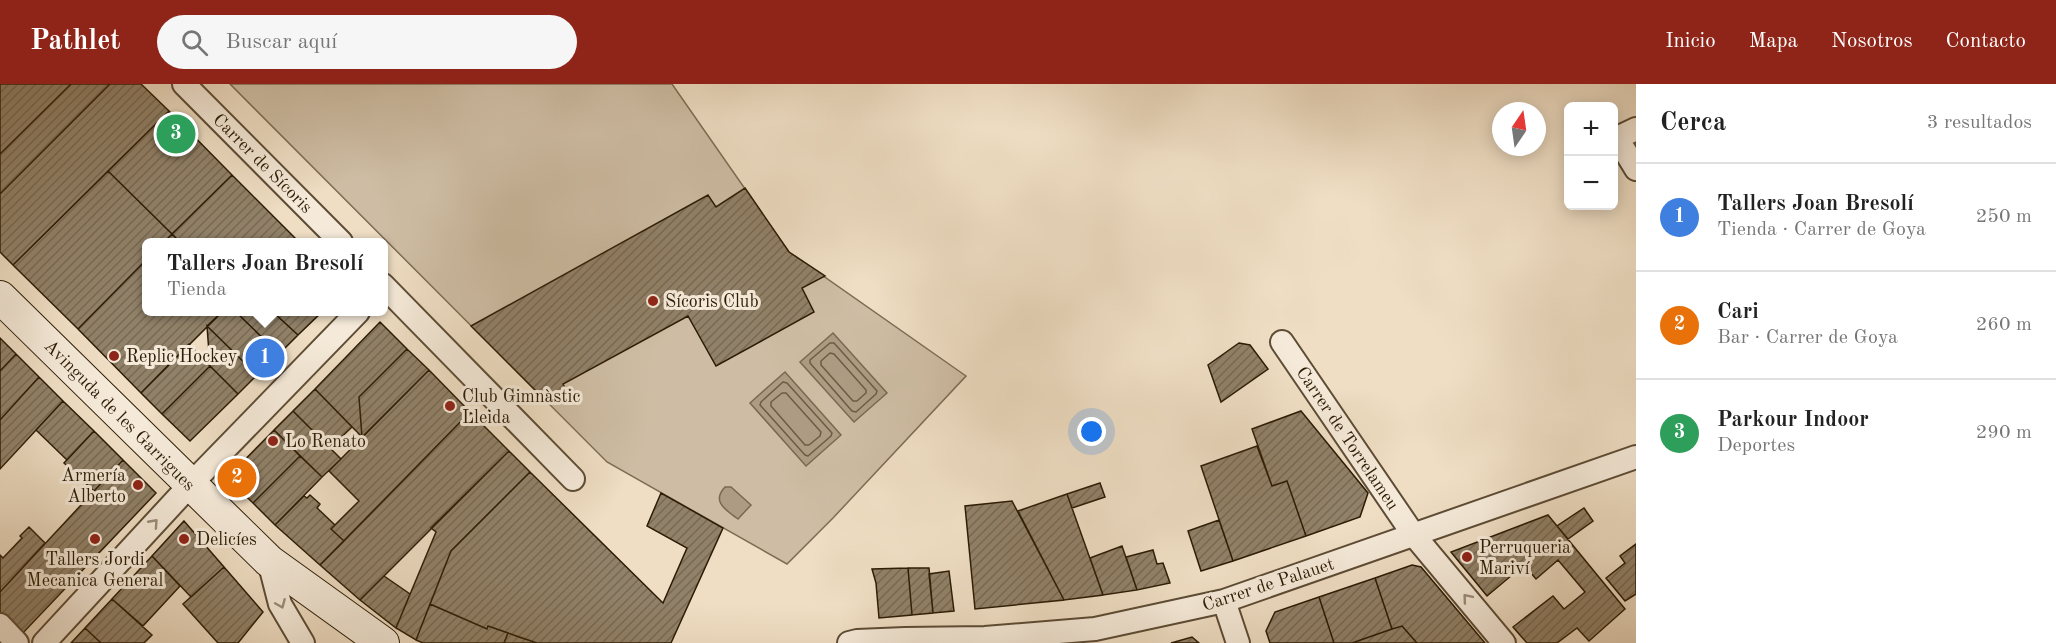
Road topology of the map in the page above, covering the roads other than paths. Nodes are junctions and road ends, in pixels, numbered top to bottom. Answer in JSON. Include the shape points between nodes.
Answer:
{"nodes":[{"id":1,"x":184,"y":84,"type":"edge"},
{"id":2,"x":1626,"y":134,"type":"edge"},
{"id":3,"x":1636,"y":169,"type":"edge"},
{"id":4,"x":337,"y":238,"type":"edge"},
{"id":5,"x":388,"y":289,"type":"edge"},
{"id":6,"x":0,"y":297,"type":"edge"},
{"id":7,"x":354,"y":316,"type":"edge"},
{"id":8,"x":1282,"y":342,"type":"dead end"},
{"id":9,"x":1636,"y":457,"type":"edge"},
{"id":10,"x":573,"y":479,"type":"dead end"},
{"id":11,"x":190,"y":485,"type":"junction"},
{"id":12,"x":1413,"y":534,"type":"junction"},
{"id":13,"x":269,"y":561,"type":"junction"},
{"id":14,"x":1224,"y":601,"type":"junction"},
{"id":15,"x":0,"y":625,"type":"edge"},
{"id":16,"x":17,"y":643,"type":"edge"},
{"id":17,"x":44,"y":643,"type":"edge"},
{"id":18,"x":303,"y":643,"type":"edge"},
{"id":19,"x":383,"y":643,"type":"edge"},
{"id":20,"x":849,"y":643,"type":"edge"},
{"id":21,"x":1238,"y":643,"type":"edge"},
{"id":22,"x":1504,"y":643,"type":"edge"}],
"edges":[{"from":1,"to":4,"type":"street","name":"Carrer de Sícoris"},
{"from":2,"to":3,"type":"street"},
{"from":5,"to":10,"type":"street"},
{"from":6,"to":11,"type":"main road","name":"Avinguda de les Garrigues"},
{"from":7,"to":11,"type":"street"},
{"from":8,"to":12,"type":"street","name":"Carrer de Torrelameu"},
{"from":9,"to":12,"type":"street","name":"Carrer de Palauet"},
{"from":11,"to":13,"type":"main road","name":"Avinguda de les Garrigues"},
{"from":17,"to":11,"type":"street","one_way":true},
{"from":12,"to":14,"type":"street","name":"Carrer de Palauet"},
{"from":22,"to":12,"type":"street","name":"Carrer de Torrelameu","one_way":true},
{"from":13,"to":18,"type":"street","one_way":true,"via":[[280,604]]},
{"from":13,"to":19,"type":"main road","name":"Avinguda de les Garrigues"},
{"from":14,"to":20,"type":"street","name":"Carrer de Palauet","via":[[1095,629]]},
{"from":14,"to":21,"type":"street"},
{"from":15,"to":16,"type":"street"}]}
